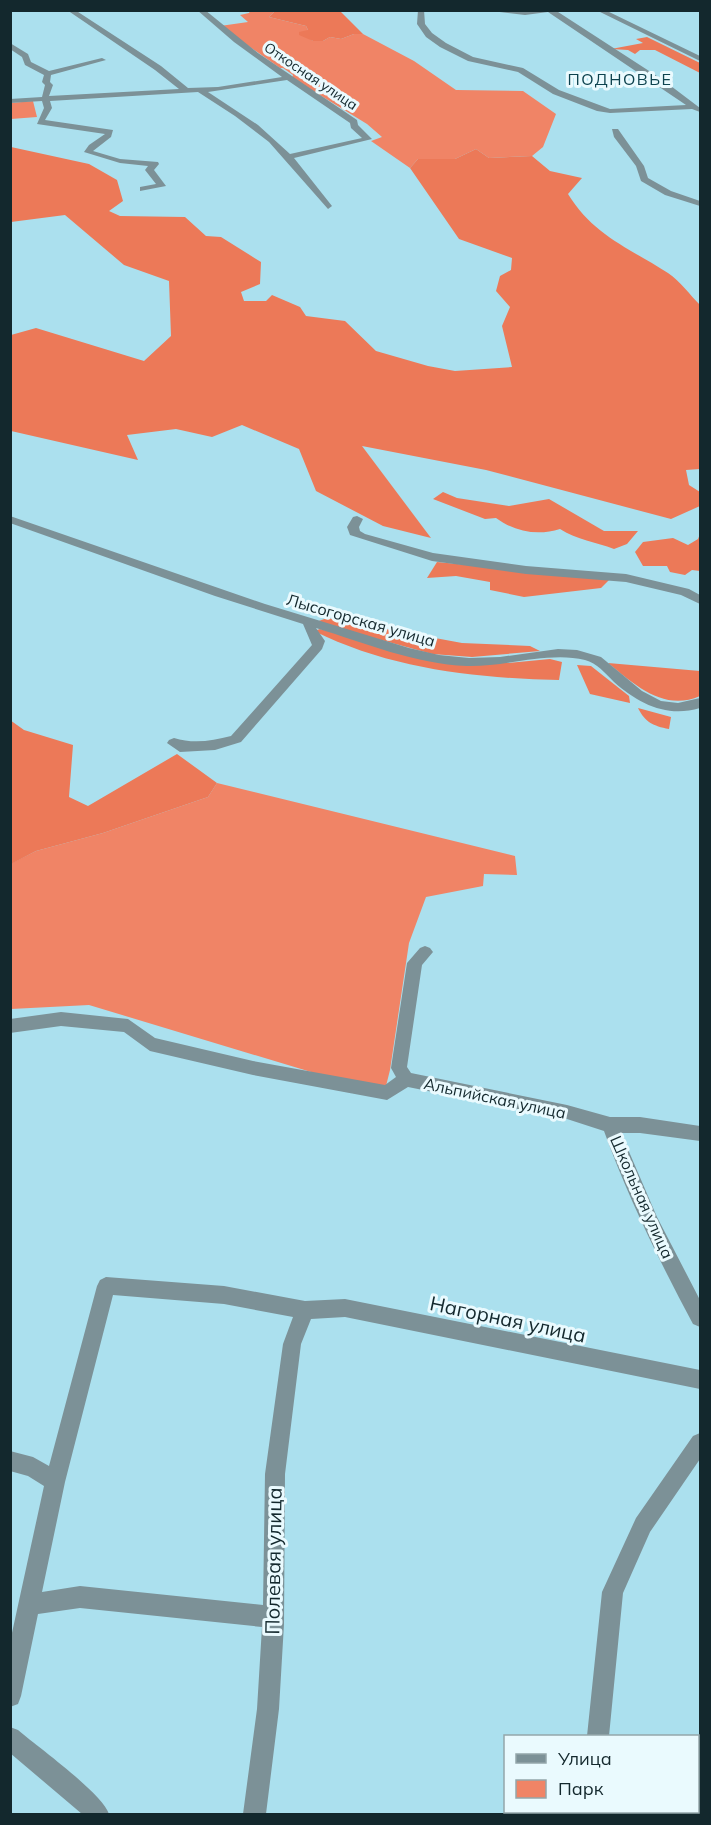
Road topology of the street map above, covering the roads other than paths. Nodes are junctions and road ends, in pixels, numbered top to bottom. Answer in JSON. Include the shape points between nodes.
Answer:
{"nodes":[{"id":1,"x":70,"y":10,"type":"edge"},
{"id":2,"x":200,"y":10,"type":"edge"},
{"id":3,"x":421,"y":10,"type":"edge"},
{"id":4,"x":486,"y":10,"type":"edge"},
{"id":5,"x":549,"y":10,"type":"edge"},
{"id":6,"x":599,"y":10,"type":"edge"},
{"id":7,"x":10,"y":45,"type":"edge"},
{"id":8,"x":700,"y":59,"type":"edge"},
{"id":9,"x":102,"y":60,"type":"dead end"},
{"id":10,"x":48,"y":74,"type":"junction"},
{"id":11,"x":288,"y":78,"type":"junction"},
{"id":12,"x":201,"y":90,"type":"junction"},
{"id":13,"x":186,"y":91,"type":"junction"},
{"id":14,"x":45,"y":98,"type":"junction"},
{"id":15,"x":10,"y":100,"type":"edge"},
{"id":16,"x":697,"y":110,"type":"edge"},
{"id":17,"x":615,"y":131,"type":"dead end"},
{"id":18,"x":290,"y":156,"type":"junction"},
{"id":19,"x":143,"y":189,"type":"dead end"},
{"id":20,"x":700,"y":204,"type":"edge"},
{"id":21,"x":328,"y":206,"type":"dead end"},
{"id":22,"x":10,"y":519,"type":"edge"},
{"id":23,"x":357,"y":519,"type":"dead end"},
{"id":24,"x":700,"y":600,"type":"edge"},
{"id":25,"x":308,"y":622,"type":"junction"},
{"id":26,"x":700,"y":703,"type":"edge"},
{"id":27,"x":174,"y":743,"type":"dead end"},
{"id":28,"x":426,"y":952,"type":"dead end"},
{"id":29,"x":10,"y":1026,"type":"edge"},
{"id":30,"x":406,"y":1079,"type":"junction"},
{"id":31,"x":610,"y":1125,"type":"junction"},
{"id":32,"x":700,"y":1133,"type":"edge"},
{"id":33,"x":305,"y":1310,"type":"junction"},
{"id":34,"x":700,"y":1318,"type":"edge"},
{"id":35,"x":700,"y":1380,"type":"edge"},
{"id":36,"x":700,"y":1443,"type":"edge"},
{"id":37,"x":10,"y":1461,"type":"edge"},
{"id":38,"x":55,"y":1482,"type":"junction"},
{"id":39,"x":31,"y":1604,"type":"junction"},
{"id":40,"x":273,"y":1617,"type":"junction"},
{"id":41,"x":10,"y":1696,"type":"edge"},
{"id":42,"x":598,"y":1735,"type":"edge"},
{"id":43,"x":10,"y":1738,"type":"edge"},
{"id":44,"x":98,"y":1815,"type":"edge"},
{"id":45,"x":254,"y":1815,"type":"edge"}],
"edges":[{"from":1,"to":13,"type":"street"},
{"from":2,"to":11,"type":"street","name":"Откосная улица","via":[[219,29]]},
{"from":3,"to":16,"type":"street","via":[[421,24],[443,45],[471,59],[520,70],[556,92],[600,109]]},
{"from":4,"to":5,"type":"street"},
{"from":5,"to":16,"type":"street"},
{"from":6,"to":8,"type":"street"},
{"from":7,"to":10,"type":"street","via":[[28,63]]},
{"from":9,"to":10,"type":"street"},
{"from":10,"to":14,"type":"street"},
{"from":11,"to":12,"type":"street"},
{"from":11,"to":18,"type":"street","name":"Откосная улица","via":[[354,122],[368,139]]},
{"from":12,"to":13,"type":"street"},
{"from":12,"to":18,"type":"street","via":[[262,131]]},
{"from":13,"to":14,"type":"street"},
{"from":14,"to":15,"type":"street"},
{"from":14,"to":19,"type":"street","via":[[48,108],[40,122],[110,132],[89,147],[88,152],[120,161],[155,164],[150,170],[162,186]]},
{"from":17,"to":20,"type":"street","via":[[642,168],[644,179],[668,193]]},
{"from":18,"to":21,"type":"street"},
{"from":22,"to":25,"type":"street","name":"Лысогорская улица"},
{"from":23,"to":24,"type":"street","via":[[354,533],[361,537],[432,557],[626,578],[685,592]]},
{"from":25,"to":26,"type":"street","name":"Лысогорская улица","via":[[430,657],[470,662],[546,653],[590,656],[648,701],[666,708]]},
{"from":25,"to":27,"type":"street","via":[[318,646],[236,739],[214,745],[180,747]]},
{"from":28,"to":30,"type":"street","name":"Альпийская улица","via":[[415,963],[402,1044],[399,1068]]},
{"from":29,"to":30,"type":"street","via":[[61,1019],[128,1026],[150,1044],[387,1093]]},
{"from":30,"to":31,"type":"street","name":"Альпийская улица","via":[[567,1112]]},
{"from":31,"to":32,"type":"street","name":"Школьная улица"},
{"from":31,"to":34,"type":"street","name":"Школьная улица","via":[[622,1161]]},
{"from":33,"to":35,"type":"street","name":"Нагорная улица","via":[[345,1308]]},
{"from":33,"to":38,"type":"street","name":"Нагорная улица","via":[[224,1295],[105,1286]]},
{"from":33,"to":40,"type":"street","name":"Полевая улица","via":[[292,1344],[275,1474]]},
{"from":36,"to":42,"type":"street","via":[[643,1525],[613,1592]]},
{"from":37,"to":38,"type":"street","via":[[33,1467]]},
{"from":38,"to":39,"type":"street"},
{"from":39,"to":40,"type":"street","via":[[80,1597]]},
{"from":39,"to":41,"type":"street"},
{"from":40,"to":45,"type":"street","name":"Полевая улица","via":[[268,1709]]},
{"from":43,"to":44,"type":"street"}]}
